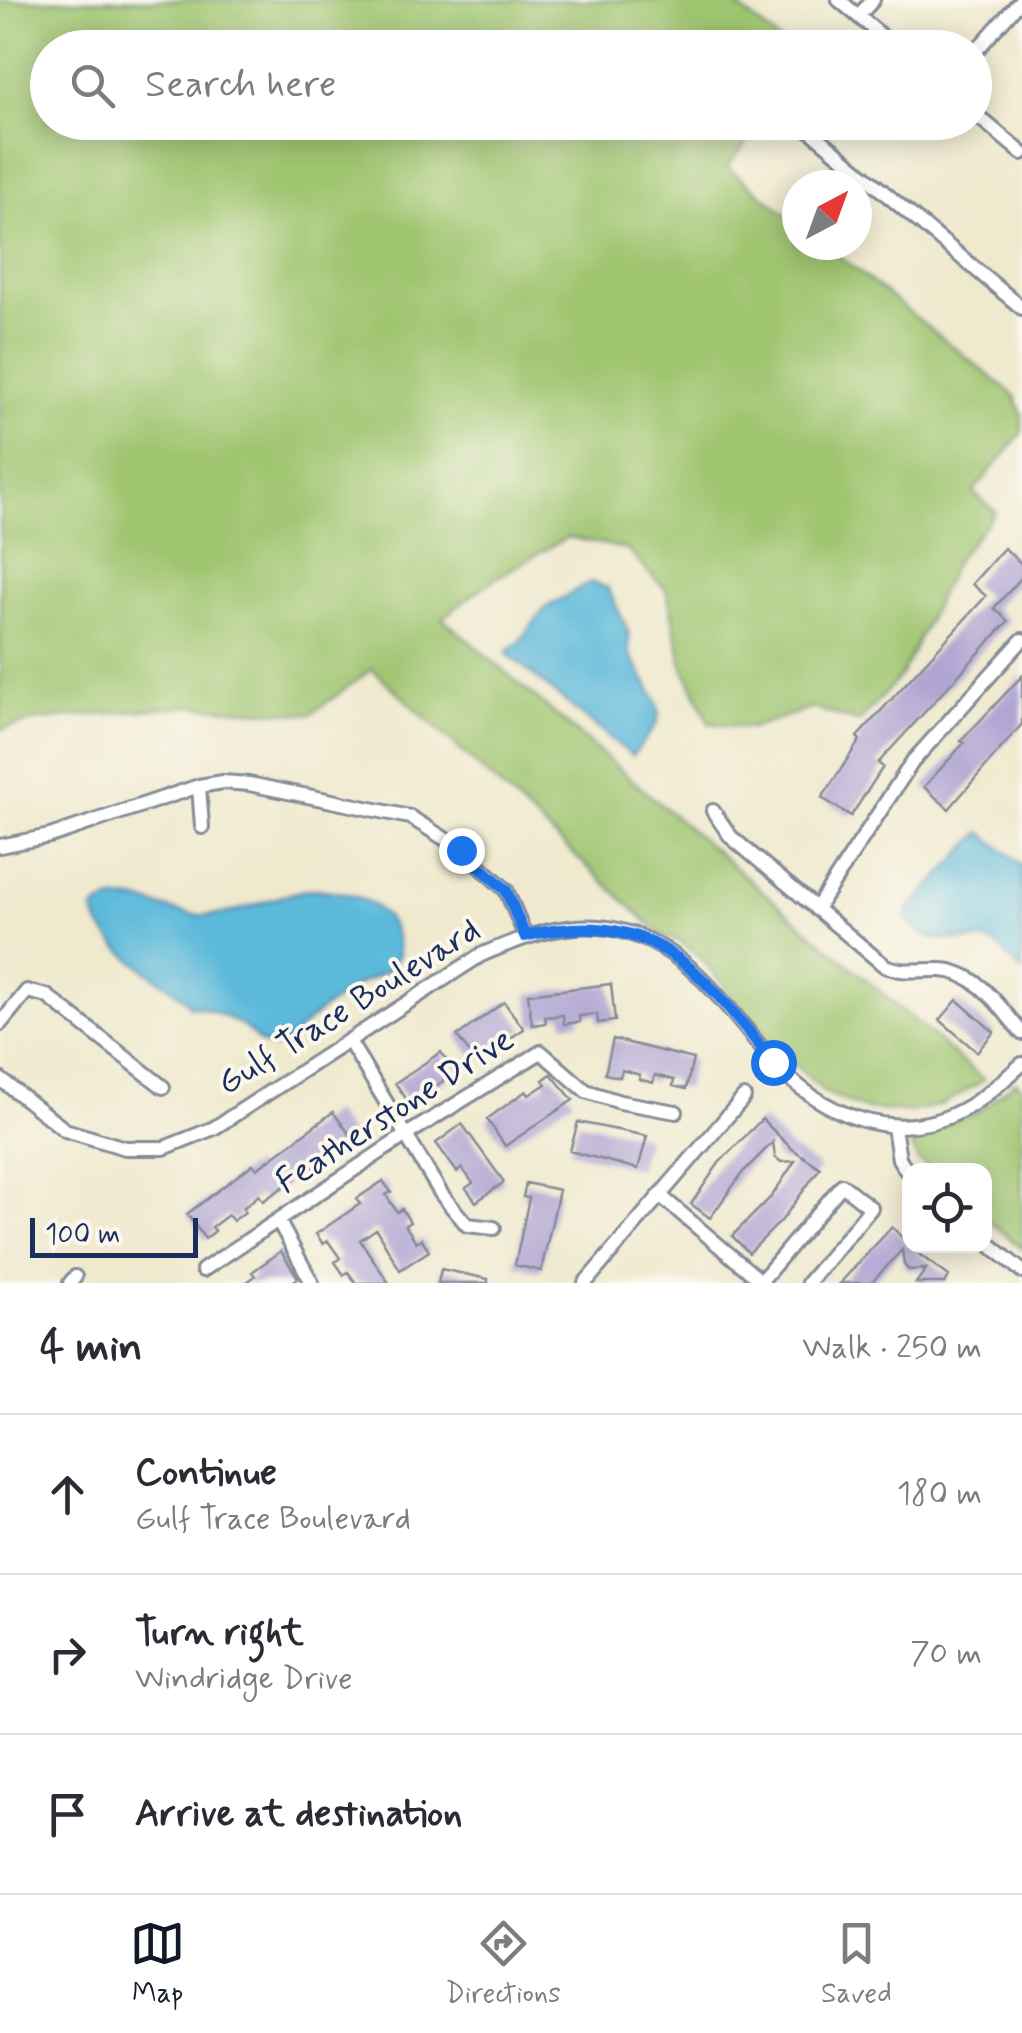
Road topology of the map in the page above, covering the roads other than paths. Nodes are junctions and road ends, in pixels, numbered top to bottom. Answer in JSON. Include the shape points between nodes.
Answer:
{"nodes":[{"id":1,"x":839,"y":0,"type":"edge"},
{"id":2,"x":873,"y":0,"type":"edge"},
{"id":3,"x":1021,"y":0,"type":"edge"},
{"id":4,"x":858,"y":16,"type":"junction"},
{"id":5,"x":875,"y":30,"type":"edge"},
{"id":6,"x":992,"y":33,"type":"edge"},
{"id":7,"x":992,"y":128,"type":"edge"},
{"id":8,"x":821,"y":140,"type":"edge"},
{"id":9,"x":1022,"y":153,"type":"edge"},
{"id":10,"x":1022,"y":308,"type":"edge"},
{"id":11,"x":1022,"y":640,"type":"edge"},
{"id":12,"x":199,"y":786,"type":"junction"},
{"id":13,"x":713,"y":811,"type":"dead end"},
{"id":14,"x":202,"y":827,"type":"dead end"},
{"id":15,"x":0,"y":846,"type":"edge"},
{"id":16,"x":816,"y":909,"type":"junction"},
{"id":17,"x":525,"y":936,"type":"junction"},
{"id":18,"x":0,"y":1024,"type":"edge"},
{"id":19,"x":1022,"y":1034,"type":"edge"},
{"id":20,"x":349,"y":1041,"type":"junction"},
{"id":21,"x":1022,"y":1064,"type":"edge"},
{"id":22,"x":0,"y":1079,"type":"edge"},
{"id":23,"x":164,"y":1088,"type":"dead end"},
{"id":24,"x":744,"y":1097,"type":"dead end"},
{"id":25,"x":676,"y":1112,"type":"dead end"},
{"id":26,"x":894,"y":1127,"type":"junction"},
{"id":27,"x":406,"y":1135,"type":"junction"},
{"id":28,"x":902,"y":1163,"type":"edge"},
{"id":29,"x":662,"y":1197,"type":"junction"},
{"id":30,"x":279,"y":1222,"type":"junction"},
{"id":31,"x":494,"y":1228,"type":"dead end"},
{"id":32,"x":992,"y":1247,"type":"edge"},
{"id":33,"x":203,"y":1270,"type":"dead end"},
{"id":34,"x":1022,"y":1271,"type":"edge"},
{"id":35,"x":762,"y":1282,"type":"edge"},
{"id":36,"x":312,"y":1283,"type":"edge"},
{"id":37,"x":586,"y":1283,"type":"edge"},
{"id":38,"x":808,"y":1283,"type":"edge"}],
"edges":[{"from":1,"to":4,"type":"street"},
{"from":2,"to":4,"type":"street"},
{"from":3,"to":6,"type":"street"},
{"from":4,"to":5,"type":"street"},
{"from":7,"to":9,"type":"street"},
{"from":8,"to":10,"type":"street"},
{"from":11,"to":16,"type":"street","via":[[914,761]]},
{"from":12,"to":14,"type":"street"},
{"from":12,"to":15,"type":"street"},
{"from":12,"to":17,"type":"street","via":[[248,784],[410,817],[506,890]]},
{"from":13,"to":16,"type":"street","via":[[731,837]]},
{"from":16,"to":19,"type":"street","via":[[885,966],[944,970],[975,981]]},
{"from":17,"to":20,"type":"street","name":"Gulf Trace Boulevard","via":[[482,955]]},
{"from":17,"to":26,"type":"street","name":"Gulf Trace Boulevard","via":[[581,926],[628,932],[683,960],[800,1085],[834,1109]]},
{"from":18,"to":23,"type":"street","via":[[27,992],[47,996]]},
{"from":20,"to":22,"type":"street","name":"Gulf Trace Boulevard","via":[[214,1128],[164,1148],[125,1148],[64,1130]]},
{"from":20,"to":27,"type":"street"},
{"from":21,"to":26,"type":"street","name":"Gulf Trace Boulevard","via":[[965,1108]]},
{"from":24,"to":29,"type":"street"},
{"from":25,"to":27,"type":"street","name":"Featherstone Drive","via":[[586,1092],[541,1052]]},
{"from":26,"to":28,"type":"street"},
{"from":27,"to":30,"type":"street","name":"Featherstone Drive"},
{"from":27,"to":31,"type":"street","via":[[467,1225]]},
{"from":29,"to":35,"type":"street"},
{"from":29,"to":37,"type":"street"},
{"from":30,"to":33,"type":"street","name":"Featherstone Drive"},
{"from":30,"to":36,"type":"street"},
{"from":32,"to":34,"type":"street"},
{"from":35,"to":38,"type":"street","via":[[842,1185],[871,1208]]}]}
